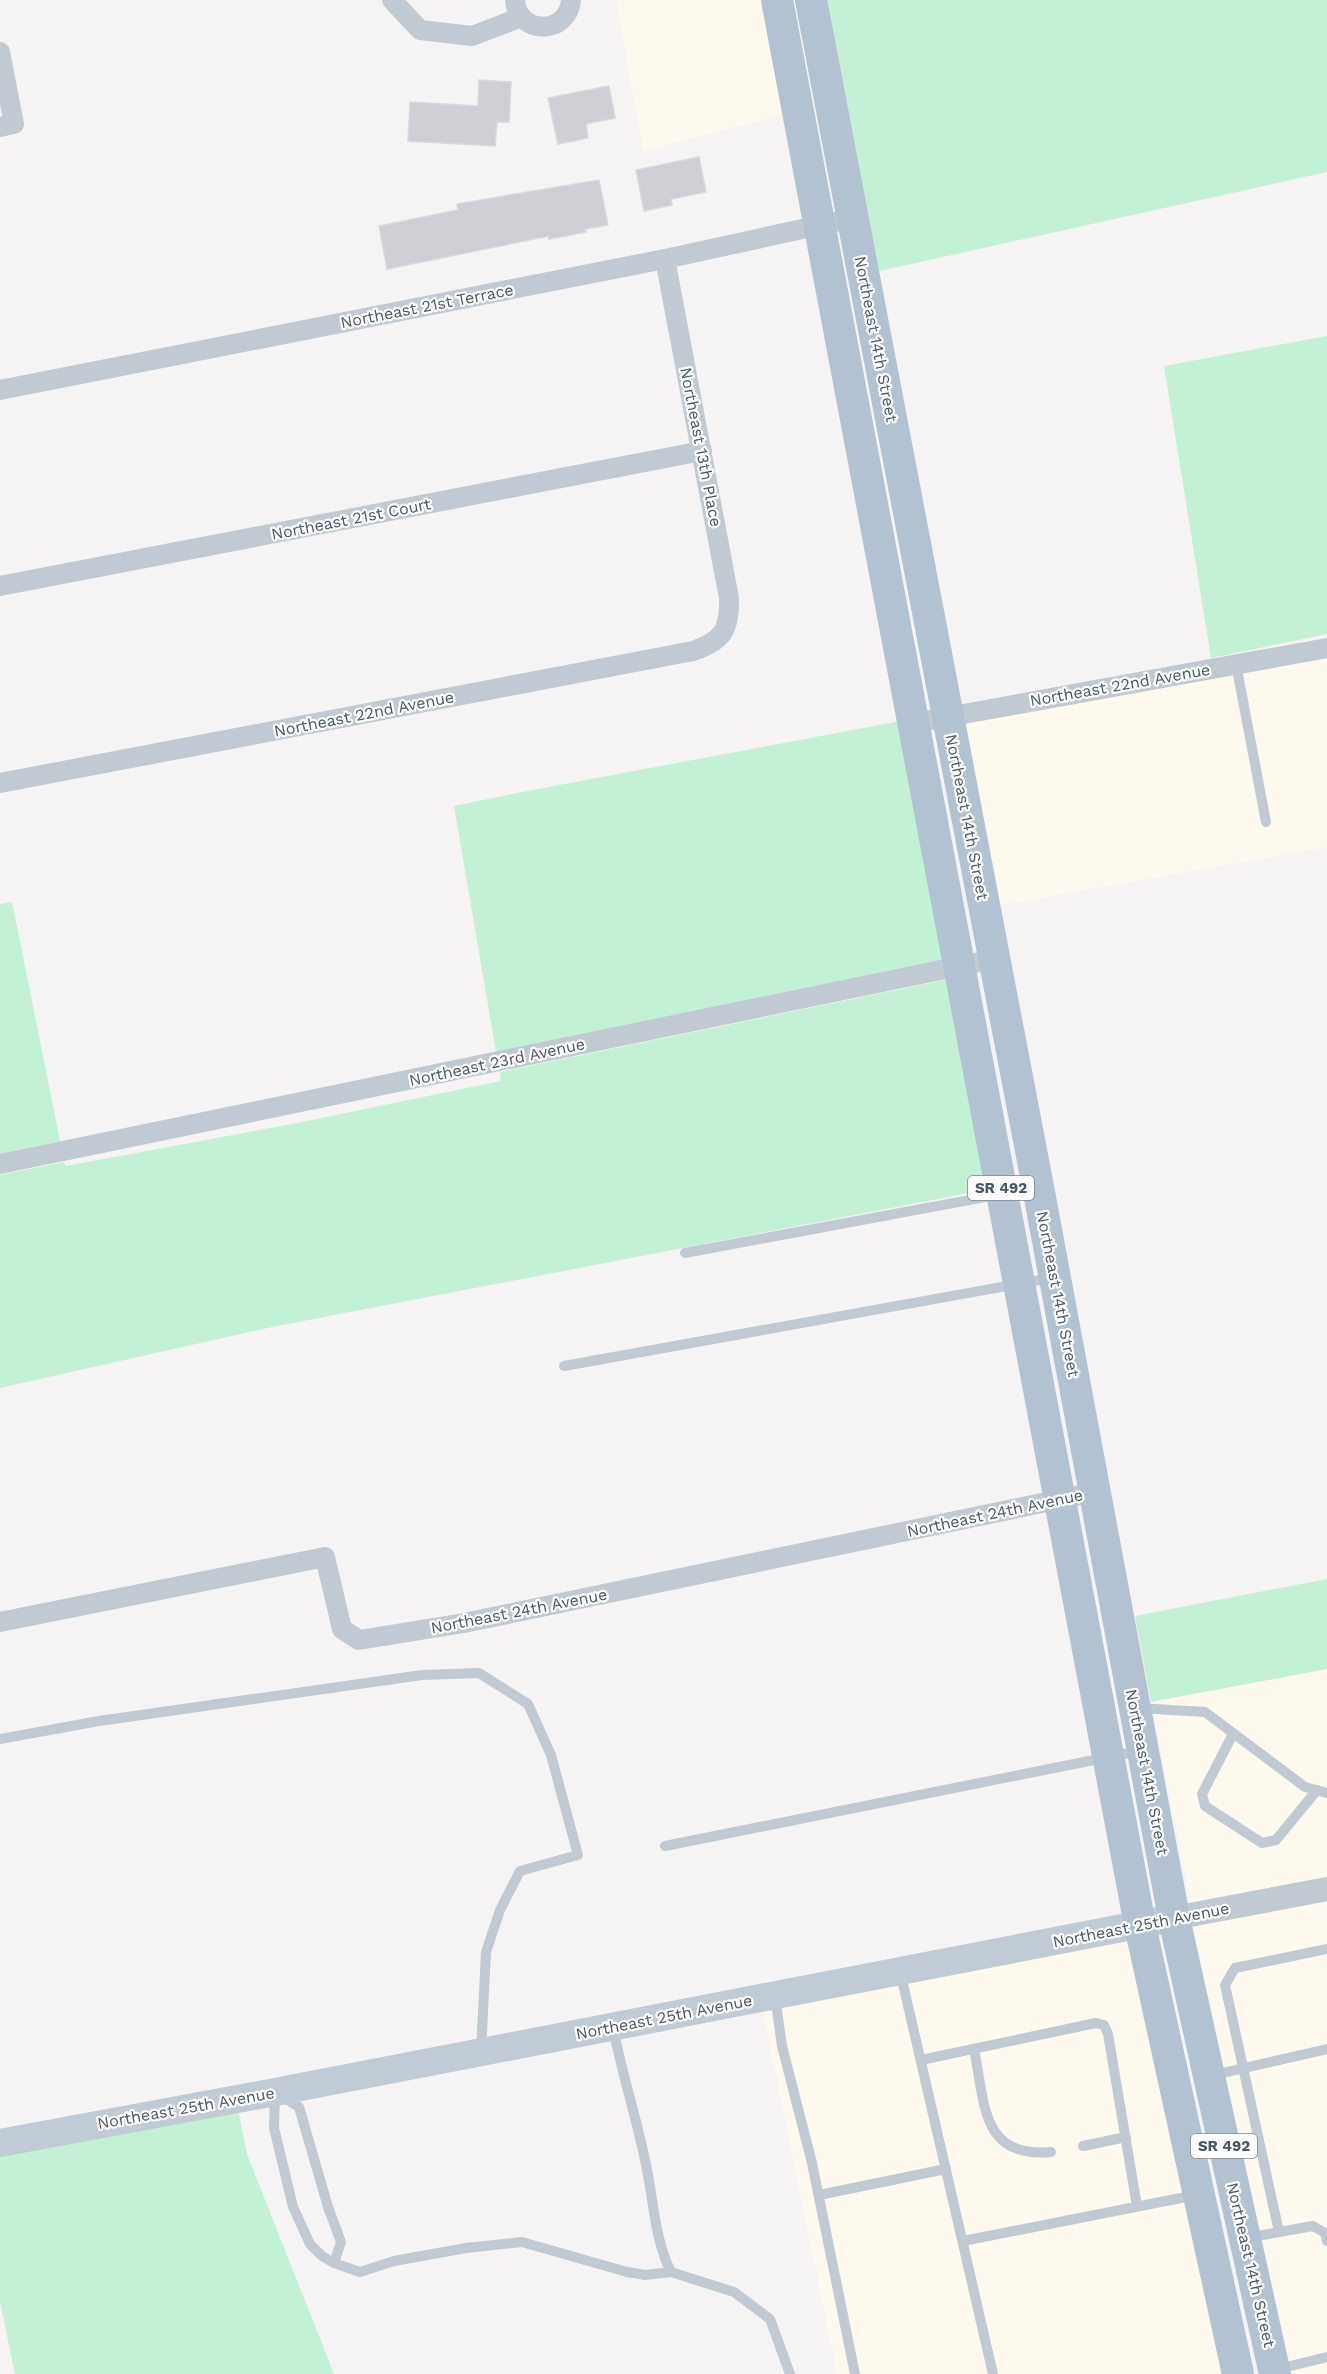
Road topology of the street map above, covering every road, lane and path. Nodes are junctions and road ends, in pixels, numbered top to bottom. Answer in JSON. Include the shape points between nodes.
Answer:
{"nodes":[{"id":1,"x":392,"y":0,"type":"edge"},
{"id":2,"x":571,"y":0,"type":"edge"},
{"id":3,"x":777,"y":0,"type":"edge"},
{"id":4,"x":811,"y":0,"type":"edge"},
{"id":5,"x":518,"y":9,"type":"edge"},
{"id":6,"x":0,"y":52,"type":"edge"},
{"id":7,"x":0,"y":127,"type":"edge"},
{"id":8,"x":853,"y":218,"type":"junction"},
{"id":9,"x":819,"y":225,"type":"junction"},
{"id":10,"x":665,"y":259,"type":"junction"},
{"id":11,"x":0,"y":390,"type":"edge"},
{"id":12,"x":702,"y":451,"type":"junction"},
{"id":13,"x":0,"y":586,"type":"edge"},
{"id":14,"x":722,"y":634,"type":"joint"},
{"id":15,"x":1327,"y":648,"type":"edge"},
{"id":16,"x":1236,"y":664,"type":"junction"},
{"id":17,"x":948,"y":717,"type":"junction"},
{"id":18,"x":914,"y":723,"type":"junction"},
{"id":19,"x":0,"y":783,"type":"edge"},
{"id":20,"x":1266,"y":822,"type":"dead end"},
{"id":21,"x":994,"y":959,"type":"junction"},
{"id":22,"x":960,"y":966,"type":"junction"},
{"id":23,"x":0,"y":1164,"type":"edge"},
{"id":24,"x":1038,"y":1187,"type":"junction"},
{"id":25,"x":1002,"y":1194,"type":"junction"},
{"id":26,"x":685,"y":1254,"type":"dead end"},
{"id":27,"x":1054,"y":1277,"type":"junction"},
{"id":28,"x":1019,"y":1284,"type":"junction"},
{"id":29,"x":564,"y":1366,"type":"dead end"},
{"id":30,"x":1095,"y":1492,"type":"junction"},
{"id":31,"x":1060,"y":1500,"type":"junction"},
{"id":32,"x":0,"y":1622,"type":"edge"},
{"id":33,"x":1135,"y":1707,"type":"junction"},
{"id":34,"x":1233,"y":1734,"type":"junction"},
{"id":35,"x":0,"y":1739,"type":"edge"},
{"id":36,"x":1143,"y":1750,"type":"junction"},
{"id":37,"x":1110,"y":1757,"type":"junction"},
{"id":38,"x":1322,"y":1792,"type":"edge"},
{"id":39,"x":664,"y":1846,"type":"dead end"},
{"id":40,"x":1327,"y":1889,"type":"edge"},
{"id":41,"x":1174,"y":1918,"type":"junction"},
{"id":42,"x":1140,"y":1925,"type":"junction"},
{"id":43,"x":1327,"y":1949,"type":"edge"},
{"id":44,"x":900,"y":1971,"type":"junction"},
{"id":45,"x":775,"y":1995,"type":"junction"},
{"id":46,"x":613,"y":2027,"type":"junction"},
{"id":47,"x":974,"y":2049,"type":"junction"},
{"id":48,"x":1327,"y":2049,"type":"edge"},
{"id":49,"x":481,"y":2052,"type":"junction"},
{"id":50,"x":921,"y":2060,"type":"junction"},
{"id":51,"x":1242,"y":2069,"type":"junction"},
{"id":52,"x":1209,"y":2076,"type":"junction"},
{"id":53,"x":275,"y":2092,"type":"junction"},
{"id":54,"x":1257,"y":2137,"type":"junction"},
{"id":55,"x":1125,"y":2138,"type":"junction"},
{"id":56,"x":0,"y":2143,"type":"edge"},
{"id":57,"x":1224,"y":2145,"type":"junction"},
{"id":58,"x":1083,"y":2146,"type":"dead end"},
{"id":59,"x":1051,"y":2152,"type":"dead end"},
{"id":60,"x":946,"y":2169,"type":"junction"},
{"id":61,"x":1198,"y":2194,"type":"junction"},
{"id":62,"x":819,"y":2195,"type":"junction"},
{"id":63,"x":1137,"y":2206,"type":"junction"},
{"id":64,"x":1278,"y":2232,"type":"junction"},
{"id":65,"x":1245,"y":2239,"type":"junction"},
{"id":66,"x":963,"y":2241,"type":"junction"},
{"id":67,"x":1327,"y":2241,"type":"edge"},
{"id":68,"x":334,"y":2263,"type":"junction"},
{"id":69,"x":671,"y":2272,"type":"junction"},
{"id":70,"x":1327,"y":2357,"type":"edge"},
{"id":71,"x":1274,"y":2372,"type":"edge"},
{"id":72,"x":790,"y":2374,"type":"edge"},
{"id":73,"x":855,"y":2374,"type":"edge"},
{"id":74,"x":993,"y":2374,"type":"edge"},
{"id":75,"x":1238,"y":2374,"type":"edge"}],
"edges":[{"from":1,"to":5,"type":"street","via":[[420,30],[472,36]]},
{"from":2,"to":5,"type":"street","via":[[561,21],[548,27],[533,26]]},
{"from":3,"to":9,"type":"main road","name":"Northeast 14th Street","number":"SR 492"},
{"from":4,"to":8,"type":"main road","name":"Northeast 14th Street","number":"SR 492"},
{"from":6,"to":7,"type":"street","via":[[14,124]]},
{"from":8,"to":9,"type":"street","name":"Northeast 21st Terrace"},
{"from":8,"to":17,"type":"main road","name":"Northeast 14th Street","number":"SR 492"},
{"from":9,"to":10,"type":"street","name":"Northeast 21st Terrace"},
{"from":9,"to":18,"type":"main road","name":"Northeast 14th Street","number":"SR 492"},
{"from":10,"to":11,"type":"street","name":"Northeast 21st Terrace"},
{"from":10,"to":12,"type":"street","name":"Northeast 13th Place"},
{"from":12,"to":13,"type":"street","name":"Northeast 21st Court"},
{"from":12,"to":14,"type":"street","name":"Northeast 13th Place","via":[[729,598],[730,617]]},
{"from":14,"to":19,"type":"street","name":"Northeast 22nd Avenue","via":[[709,646],[693,651]]},
{"from":15,"to":16,"type":"street","name":"Northeast 22nd Avenue"},
{"from":16,"to":17,"type":"street","name":"Northeast 22nd Avenue"},
{"from":16,"to":20,"type":"lane"},
{"from":17,"to":18,"type":"street","name":"Northeast 22nd Avenue"},
{"from":17,"to":21,"type":"main road","name":"Northeast 14th Street","number":"SR 492"},
{"from":18,"to":22,"type":"main road","name":"Northeast 14th Street","number":"SR 492"},
{"from":21,"to":22,"type":"street","name":"Northeast 23rd Avenue"},
{"from":21,"to":24,"type":"main road","name":"Northeast 14th Street","number":"SR 492"},
{"from":22,"to":23,"type":"street","name":"Northeast 23rd Avenue"},
{"from":22,"to":25,"type":"main road","name":"Northeast 14th Street","number":"SR 492"},
{"from":24,"to":25,"type":"lane"},
{"from":24,"to":27,"type":"main road","name":"Northeast 14th Street","number":"SR 492"},
{"from":25,"to":26,"type":"lane"},
{"from":25,"to":28,"type":"main road","name":"Northeast 14th Street","number":"SR 492"},
{"from":27,"to":28,"type":"lane"},
{"from":27,"to":30,"type":"main road","name":"Northeast 14th Street","number":"SR 492"},
{"from":28,"to":29,"type":"lane"},
{"from":28,"to":31,"type":"main road","name":"Northeast 14th Street","number":"SR 492"},
{"from":30,"to":31,"type":"street","name":"Northeast 24th Avenue"},
{"from":30,"to":33,"type":"main road","name":"Northeast 14th Street","number":"SR 492"},
{"from":31,"to":32,"type":"street","name":"Northeast 24th Avenue","via":[[464,1623],[359,1640],[342,1629],[325,1557]]},
{"from":31,"to":37,"type":"main road","name":"Northeast 14th Street","number":"SR 492"},
{"from":33,"to":34,"type":"lane","via":[[1205,1712]]},
{"from":33,"to":36,"type":"main road","name":"Northeast 14th Street","number":"SR 492"},
{"from":34,"to":38,"type":"lane","via":[[1305,1787]]},
{"from":34,"to":38,"type":"lane","via":[[1203,1794],[1205,1806],[1262,1843],[1276,1840]]},
{"from":35,"to":49,"type":"lane","via":[[422,1675],[479,1673],[528,1704],[552,1755],[578,1855],[520,1871],[500,1910],[486,1952]]},
{"from":36,"to":37,"type":"lane"},
{"from":36,"to":41,"type":"main road","name":"Northeast 14th Street","number":"SR 492"},
{"from":37,"to":39,"type":"lane"},
{"from":37,"to":42,"type":"main road","name":"Northeast 14th Street","number":"SR 492"},
{"from":40,"to":41,"type":"street","name":"Northeast 25th Avenue"},
{"from":41,"to":42,"type":"main road","name":"Northeast 25th Avenue"},
{"from":41,"to":52,"type":"main road","name":"Northeast 14th Street","number":"SR 492"},
{"from":42,"to":44,"type":"main road","name":"Northeast 25th Avenue"},
{"from":42,"to":61,"type":"main road","name":"Northeast 14th Street","number":"SR 492"},
{"from":43,"to":51,"type":"lane","via":[[1235,1968],[1225,1985]]},
{"from":44,"to":45,"type":"main road","name":"Northeast 25th Avenue"},
{"from":44,"to":50,"type":"lane"},
{"from":45,"to":46,"type":"main road","name":"Northeast 25th Avenue"},
{"from":45,"to":62,"type":"lane","via":[[782,2046]]},
{"from":46,"to":49,"type":"main road","name":"Northeast 25th Avenue"},
{"from":46,"to":69,"type":"lane","via":[[647,2168],[661,2253]]},
{"from":47,"to":50,"type":"lane"},
{"from":47,"to":55,"type":"lane","via":[[1096,2023],[1104,2025]]},
{"from":47,"to":59,"type":"lane","via":[[990,2125],[1000,2141],[1017,2150]]},
{"from":48,"to":51,"type":"lane"},
{"from":49,"to":53,"type":"main road","name":"Northeast 25th Avenue"},
{"from":50,"to":60,"type":"lane"},
{"from":51,"to":52,"type":"lane"},
{"from":51,"to":54,"type":"lane"},
{"from":52,"to":57,"type":"main road","name":"Northeast 14th Street","number":"SR 492"},
{"from":53,"to":56,"type":"main road","name":"Northeast 25th Avenue"},
{"from":53,"to":68,"type":"lane","via":[[273,2128],[293,2207],[310,2244]]},
{"from":53,"to":68,"type":"lane","via":[[299,2107],[303,2116],[341,2242]]},
{"from":54,"to":57,"type":"lane"},
{"from":54,"to":64,"type":"lane"},
{"from":55,"to":58,"type":"lane"},
{"from":55,"to":63,"type":"lane"},
{"from":57,"to":65,"type":"main road","name":"Northeast 14th Street","number":"SR 492"},
{"from":60,"to":62,"type":"lane"},
{"from":60,"to":66,"type":"lane"},
{"from":61,"to":63,"type":"lane"},
{"from":61,"to":75,"type":"main road","name":"Northeast 14th Street","number":"SR 492"},
{"from":62,"to":73,"type":"lane"},
{"from":63,"to":66,"type":"lane"},
{"from":64,"to":65,"type":"lane"},
{"from":64,"to":67,"type":"lane","via":[[1313,2226],[1325,2233]]},
{"from":65,"to":71,"type":"main road","name":"Northeast 14th Street","number":"SR 492"},
{"from":66,"to":74,"type":"lane"},
{"from":68,"to":69,"type":"lane","via":[[360,2272],[466,2247],[522,2242],[627,2272]]},
{"from":69,"to":72,"type":"lane","via":[[734,2292],[770,2319]]},
{"from":70,"to":71,"type":"lane"}]}
